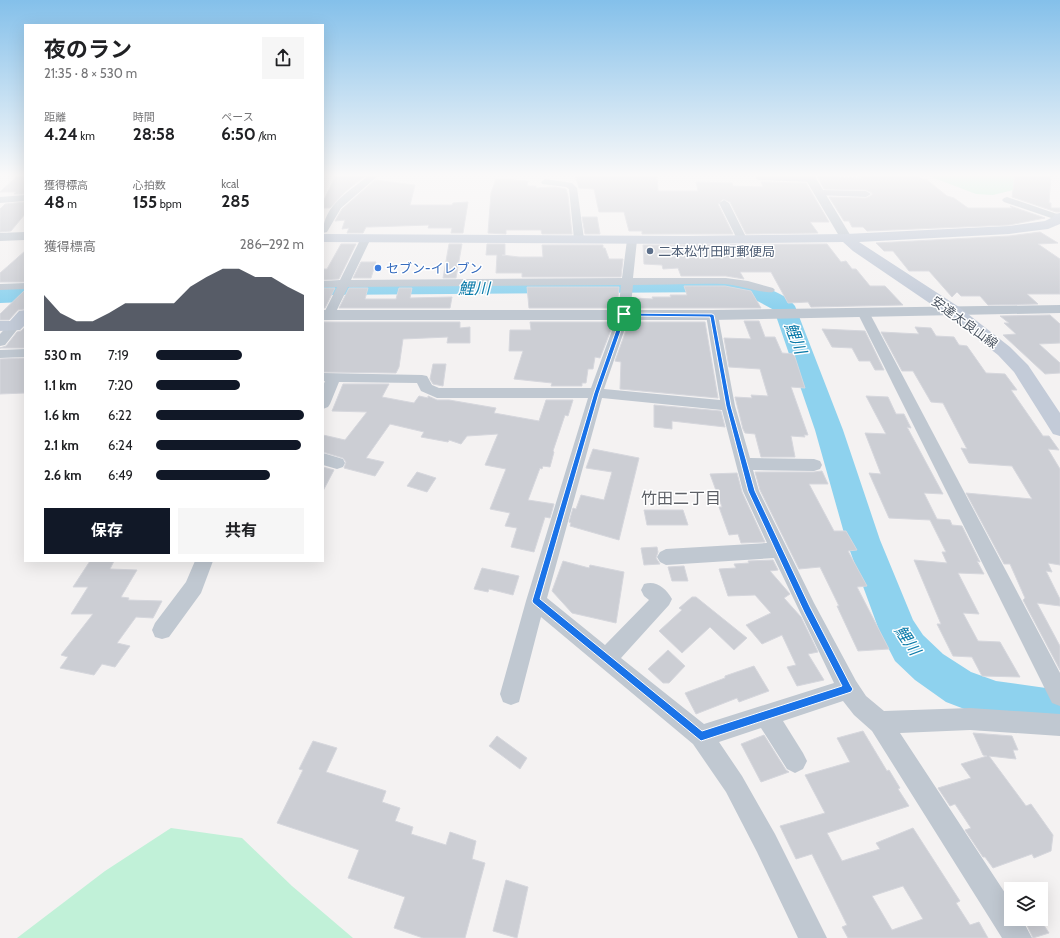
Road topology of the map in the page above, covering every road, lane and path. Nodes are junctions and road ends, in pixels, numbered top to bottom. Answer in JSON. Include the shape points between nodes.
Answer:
{"nodes":[{"id":1,"x":330,"y":219,"type":"edge"},
{"id":2,"x":577,"y":219,"type":"edge"},
{"id":3,"x":732,"y":219,"type":"edge"},
{"id":4,"x":834,"y":219,"type":"edge"},
{"id":5,"x":1057,"y":219,"type":"edge"},
{"id":6,"x":324,"y":228,"type":"edge"},
{"id":7,"x":24,"y":235,"type":"edge"},
{"id":8,"x":0,"y":237,"type":"edge"},
{"id":9,"x":324,"y":238,"type":"edge"},
{"id":10,"x":366,"y":238,"type":"junction"},
{"id":11,"x":846,"y":238,"type":"junction"},
{"id":12,"x":579,"y":239,"type":"junction"},
{"id":13,"x":742,"y":239,"type":"junction"},
{"id":14,"x":632,"y":240,"type":"junction"},
{"id":15,"x":324,"y":284,"type":"edge"},
{"id":16,"x":24,"y":286,"type":"edge"},
{"id":17,"x":626,"y":286,"type":"junction"},
{"id":18,"x":0,"y":287,"type":"edge"},
{"id":19,"x":342,"y":287,"type":"junction"},
{"id":20,"x":769,"y":290,"type":"dead end"},
{"id":21,"x":1060,"y":309,"type":"edge"},
{"id":22,"x":953,"y":311,"type":"junction"},
{"id":23,"x":863,"y":312,"type":"junction"},
{"id":24,"x":624,"y":314,"type":"junction"},
{"id":25,"x":326,"y":315,"type":"edge"},
{"id":26,"x":712,"y":315,"type":"junction"},
{"id":27,"x":18,"y":319,"type":"edge"},
{"id":28,"x":0,"y":342,"type":"edge"},
{"id":29,"x":24,"y":353,"type":"edge"},
{"id":30,"x":0,"y":354,"type":"edge"},
{"id":31,"x":328,"y":378,"type":"edge"},
{"id":32,"x":596,"y":393,"type":"junction"},
{"id":33,"x":324,"y":399,"type":"edge"},
{"id":34,"x":728,"y":406,"type":"junction"},
{"id":35,"x":1060,"y":429,"type":"edge"},
{"id":36,"x":743,"y":464,"type":"junction"},
{"id":37,"x":814,"y":465,"type":"dead end"},
{"id":38,"x":778,"y":550,"type":"junction"},
{"id":39,"x":666,"y":556,"type":"dead end"},
{"id":40,"x":204,"y":562,"type":"edge"},
{"id":41,"x":651,"y":590,"type":"dead end"},
{"id":42,"x":536,"y":601,"type":"junction"},
{"id":43,"x":162,"y":630,"type":"dead end"},
{"id":44,"x":607,"y":658,"type":"junction"},
{"id":45,"x":848,"y":689,"type":"junction"},
{"id":46,"x":511,"y":694,"type":"dead end"},
{"id":47,"x":1059,"y":694,"type":"edge"},
{"id":48,"x":767,"y":716,"type":"junction"},
{"id":49,"x":880,"y":723,"type":"junction"},
{"id":50,"x":1060,"y":725,"type":"edge"},
{"id":51,"x":701,"y":736,"type":"junction"},
{"id":52,"x":795,"y":761,"type":"dead end"},
{"id":53,"x":813,"y":938,"type":"edge"},
{"id":54,"x":1018,"y":938,"type":"edge"}],
"edges":[{"from":1,"to":6,"type":"street"},
{"from":2,"to":12,"type":"street"},
{"from":3,"to":13,"type":"street"},
{"from":4,"to":11,"type":"street"},
{"from":5,"to":11,"type":"main road","via":[[1048,225],[1008,230]]},
{"from":7,"to":8,"type":"street"},
{"from":9,"to":10,"type":"main road"},
{"from":10,"to":12,"type":"main road"},
{"from":10,"to":19,"type":"street"},
{"from":11,"to":13,"type":"main road"},
{"from":11,"to":22,"type":"main road","name":"安達太良山線"},
{"from":12,"to":14,"type":"main road"},
{"from":13,"to":14,"type":"main road"},
{"from":14,"to":17,"type":"street"},
{"from":15,"to":19,"type":"street"},
{"from":16,"to":18,"type":"street"},
{"from":17,"to":19,"type":"street"},
{"from":17,"to":20,"type":"street","via":[[726,281]]},
{"from":17,"to":24,"type":"street"},
{"from":19,"to":25,"type":"street"},
{"from":21,"to":22,"type":"street"},
{"from":22,"to":23,"type":"street"},
{"from":22,"to":35,"type":"main road","name":"安達太良山線","via":[[1013,360]]},
{"from":23,"to":26,"type":"street"},
{"from":23,"to":47,"type":"street"},
{"from":24,"to":25,"type":"street"},
{"from":24,"to":26,"type":"street"},
{"from":24,"to":32,"type":"street"},
{"from":26,"to":34,"type":"street"},
{"from":27,"to":28,"type":"street"},
{"from":29,"to":30,"type":"street"},
{"from":31,"to":32,"type":"street","via":[[422,379],[426,388],[437,393]]},
{"from":31,"to":33,"type":"street"},
{"from":32,"to":34,"type":"street"},
{"from":32,"to":42,"type":"street"},
{"from":34,"to":36,"type":"street"},
{"from":36,"to":37,"type":"street"},
{"from":36,"to":38,"type":"street","via":[[751,491]]},
{"from":38,"to":39,"type":"street"},
{"from":38,"to":45,"type":"street"},
{"from":40,"to":43,"type":"street","via":[[194,587]]},
{"from":41,"to":44,"type":"street","via":[[662,599]]},
{"from":42,"to":44,"type":"street"},
{"from":42,"to":46,"type":"street"},
{"from":44,"to":51,"type":"street"},
{"from":45,"to":48,"type":"street"},
{"from":45,"to":49,"type":"street","via":[[852,698]]},
{"from":48,"to":51,"type":"street"},
{"from":48,"to":52,"type":"street"},
{"from":49,"to":50,"type":"street","via":[[976,718]]},
{"from":49,"to":54,"type":"street"},
{"from":51,"to":53,"type":"street","via":[[734,784]]}]}
